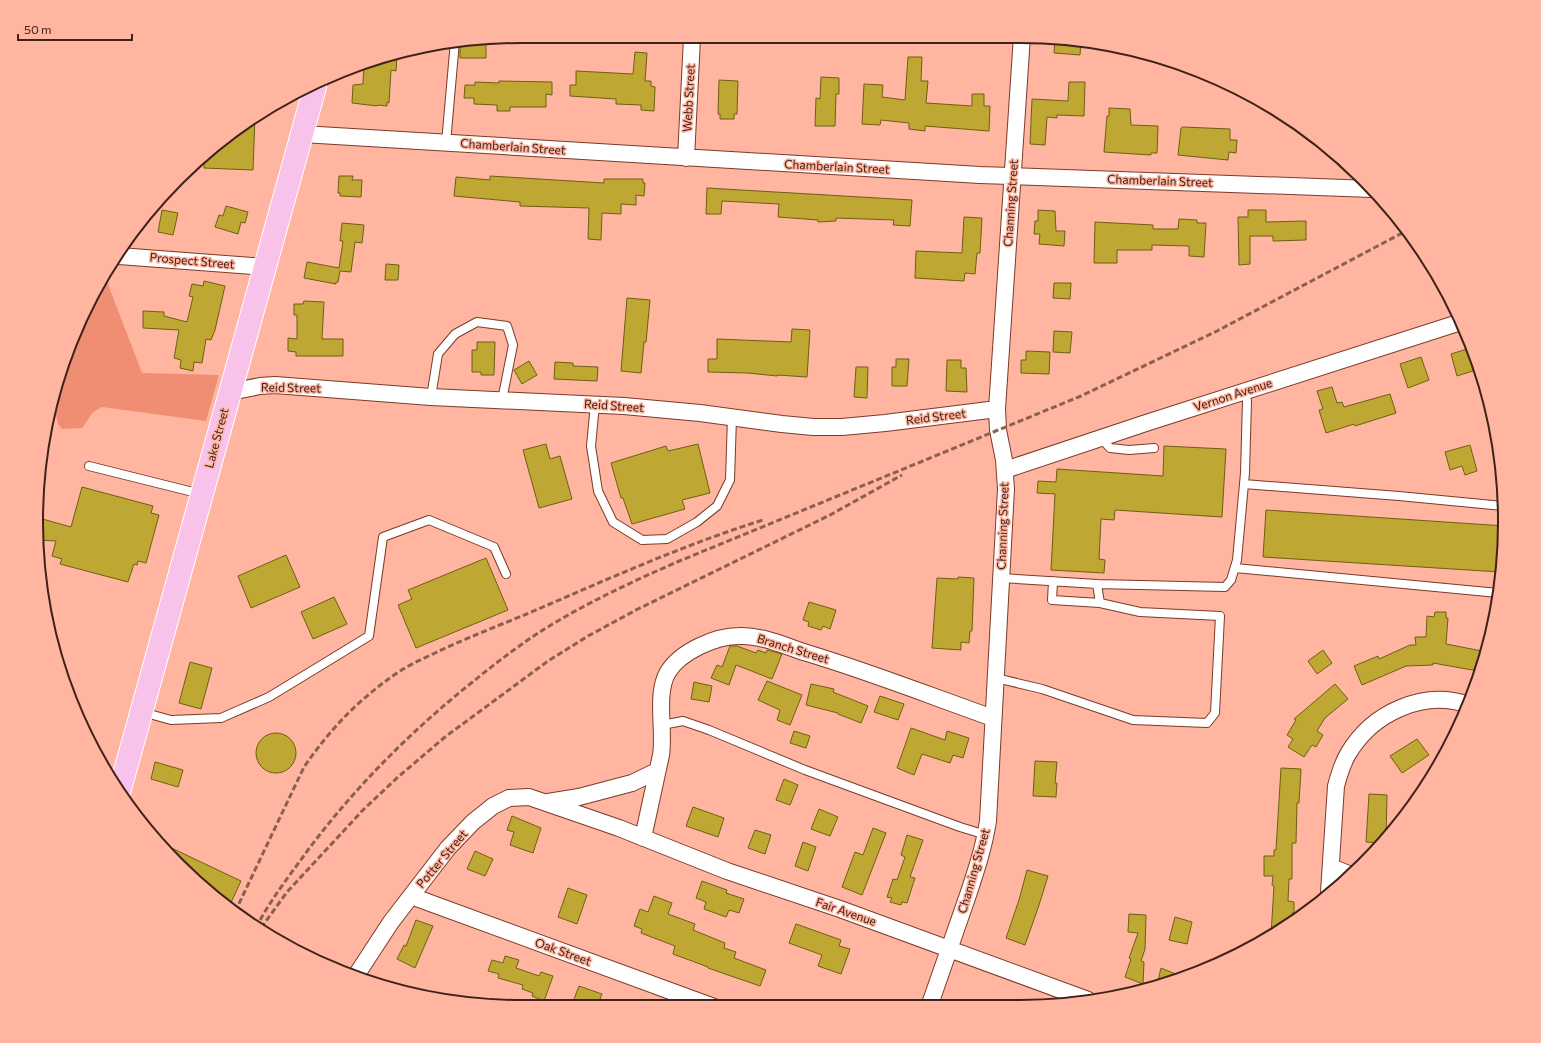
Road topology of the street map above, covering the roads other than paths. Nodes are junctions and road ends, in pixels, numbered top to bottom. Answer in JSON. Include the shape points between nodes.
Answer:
{"nodes":[{"id":1,"x":692,"y":43,"type":"edge"},
{"id":2,"x":1021,"y":43,"type":"edge"},
{"id":3,"x":454,"y":48,"type":"edge"},
{"id":4,"x":314,"y":90,"type":"edge"},
{"id":5,"x":302,"y":134,"type":"junction"},
{"id":6,"x":446,"y":143,"type":"junction"},
{"id":7,"x":686,"y":158,"type":"junction"},
{"id":8,"x":1012,"y":176,"type":"junction"},
{"id":9,"x":1363,"y":189,"type":"edge"},
{"id":10,"x":124,"y":256,"type":"edge"},
{"id":11,"x":265,"y":267,"type":"junction"},
{"id":12,"x":1455,"y":324,"type":"edge"},
{"id":13,"x":1245,"y":391,"type":"junction"},
{"id":14,"x":230,"y":392,"type":"junction"},
{"id":15,"x":431,"y":397,"type":"junction"},
{"id":16,"x":502,"y":400,"type":"junction"},
{"id":17,"x":595,"y":404,"type":"junction"},
{"id":18,"x":997,"y":409,"type":"junction"},
{"id":19,"x":732,"y":417,"type":"junction"},
{"id":20,"x":1101,"y":438,"type":"junction"},
{"id":21,"x":1154,"y":448,"type":"dead end"},
{"id":22,"x":89,"y":466,"type":"dead end"},
{"id":23,"x":1005,"y":470,"type":"junction"},
{"id":24,"x":1244,"y":484,"type":"junction"},
{"id":25,"x":202,"y":494,"type":"junction"},
{"id":26,"x":1497,"y":505,"type":"edge"},
{"id":27,"x":1235,"y":568,"type":"junction"},
{"id":28,"x":506,"y":574,"type":"dead end"},
{"id":29,"x":1001,"y":578,"type":"junction"},
{"id":30,"x":1053,"y":581,"type":"junction"},
{"id":31,"x":1097,"y":584,"type":"junction"},
{"id":32,"x":1492,"y":593,"type":"edge"},
{"id":33,"x":1100,"y":603,"type":"junction"},
{"id":34,"x":996,"y":678,"type":"junction"},
{"id":35,"x":1463,"y":703,"type":"edge"},
{"id":36,"x":142,"y":712,"type":"junction"},
{"id":37,"x":993,"y":718,"type":"junction"},
{"id":38,"x":662,"y":725,"type":"junction"},
{"id":39,"x":658,"y":771,"type":"junction"},
{"id":40,"x":121,"y":783,"type":"edge"},
{"id":41,"x":546,"y":802,"type":"junction"},
{"id":42,"x":604,"y":822,"type":"joint"},
{"id":43,"x":986,"y":835,"type":"junction"},
{"id":44,"x":643,"y":838,"type":"junction"},
{"id":45,"x":1331,"y":868,"type":"junction"},
{"id":46,"x":1344,"y":873,"type":"edge"},
{"id":47,"x":1330,"y":886,"type":"edge"},
{"id":48,"x":411,"y":896,"type":"junction"},
{"id":49,"x":950,"y":949,"type":"junction"},
{"id":50,"x":359,"y":972,"type":"edge"},
{"id":51,"x":1078,"y":996,"type":"edge"},
{"id":52,"x":695,"y":1000,"type":"edge"},
{"id":53,"x":932,"y":1000,"type":"edge"}],
"edges":[{"from":1,"to":7,"type":"street","name":"Webb Street"},
{"from":2,"to":8,"type":"street","name":"Channing Street"},
{"from":3,"to":6,"type":"lane"},
{"from":4,"to":5,"type":"main road","name":"Lake Street"},
{"from":5,"to":6,"type":"street","name":"Chamberlain Street"},
{"from":5,"to":11,"type":"main road","name":"Lake Street"},
{"from":6,"to":7,"type":"street","name":"Chamberlain Street"},
{"from":7,"to":8,"type":"street","name":"Chamberlain Street"},
{"from":8,"to":9,"type":"street","name":"Chamberlain Street"},
{"from":8,"to":18,"type":"street","name":"Channing Street"},
{"from":10,"to":11,"type":"street","name":"Prospect Street"},
{"from":11,"to":14,"type":"main road","name":"Lake Street"},
{"from":12,"to":13,"type":"street","name":"Vernon Avenue"},
{"from":13,"to":20,"type":"street","name":"Vernon Avenue"},
{"from":13,"to":24,"type":"lane","via":[[1247,401]]},
{"from":14,"to":15,"type":"street","name":"Reid Street","via":[[275,385]]},
{"from":14,"to":25,"type":"main road","name":"Lake Street"},
{"from":15,"to":16,"type":"street","name":"Reid Street"},
{"from":15,"to":16,"type":"lane","via":[[438,354],[455,334],[477,322],[508,326],[514,345]]},
{"from":16,"to":17,"type":"street","name":"Reid Street"},
{"from":17,"to":19,"type":"street","name":"Reid Street"},
{"from":17,"to":19,"type":"lane","via":[[591,446],[598,491],[613,522],[642,540],[667,539],[697,522],[717,506],[730,480]]},
{"from":18,"to":19,"type":"street","name":"Reid Street","via":[[842,427],[813,427]]},
{"from":18,"to":23,"type":"street","name":"Channing Street"},
{"from":20,"to":21,"type":"lane","via":[[1110,448]]},
{"from":20,"to":23,"type":"street","name":"Vernon Avenue"},
{"from":22,"to":25,"type":"lane"},
{"from":23,"to":29,"type":"street","name":"Channing Street"},
{"from":24,"to":26,"type":"lane"},
{"from":24,"to":27,"type":"lane"},
{"from":25,"to":36,"type":"main road","name":"Lake Street"},
{"from":27,"to":31,"type":"lane","via":[[1231,580],[1225,587]]},
{"from":27,"to":32,"type":"lane"},
{"from":28,"to":36,"type":"lane","via":[[494,547],[429,520],[383,538],[369,636],[269,696],[221,718],[171,720]]},
{"from":29,"to":30,"type":"lane"},
{"from":29,"to":34,"type":"street","name":"Channing Street"},
{"from":30,"to":31,"type":"lane"},
{"from":30,"to":33,"type":"lane","via":[[1052,600]]},
{"from":31,"to":33,"type":"lane"},
{"from":33,"to":34,"type":"lane","via":[[1140,612],[1220,616],[1215,713],[1207,723],[1133,720],[1042,690]]},
{"from":34,"to":37,"type":"street","name":"Channing Street"},
{"from":35,"to":45,"type":"street","via":[[1442,700],[1408,705],[1393,711],[1360,737],[1347,755],[1336,786]]},
{"from":36,"to":40,"type":"main road","name":"Lake Street"},
{"from":37,"to":38,"type":"street","name":"Branch Street","via":[[758,637],[739,636],[708,643],[678,660],[663,683]]},
{"from":37,"to":43,"type":"street","name":"Channing Street"},
{"from":38,"to":39,"type":"street","name":"Branch Street"},
{"from":38,"to":43,"type":"lane","via":[[683,721],[690,723],[805,770]]},
{"from":39,"to":41,"type":"street","via":[[632,782],[579,797]]},
{"from":39,"to":44,"type":"street","name":"Branch Street"},
{"from":41,"to":42,"type":"street","name":"Potter Street"},
{"from":41,"to":48,"type":"street","name":"Potter Street","via":[[518,797],[492,806],[448,848]]},
{"from":42,"to":44,"type":"street","name":"Fair Avenue"},
{"from":43,"to":49,"type":"street","name":"Channing Street"},
{"from":44,"to":49,"type":"street","name":"Fair Avenue","via":[[727,871]]},
{"from":45,"to":46,"type":"street"},
{"from":45,"to":47,"type":"street"},
{"from":48,"to":50,"type":"street","name":"Potter Street"},
{"from":48,"to":52,"type":"street","name":"Oak Street"},
{"from":49,"to":51,"type":"street","name":"Fair Avenue"},
{"from":49,"to":53,"type":"street","name":"Channing Street"}]}
